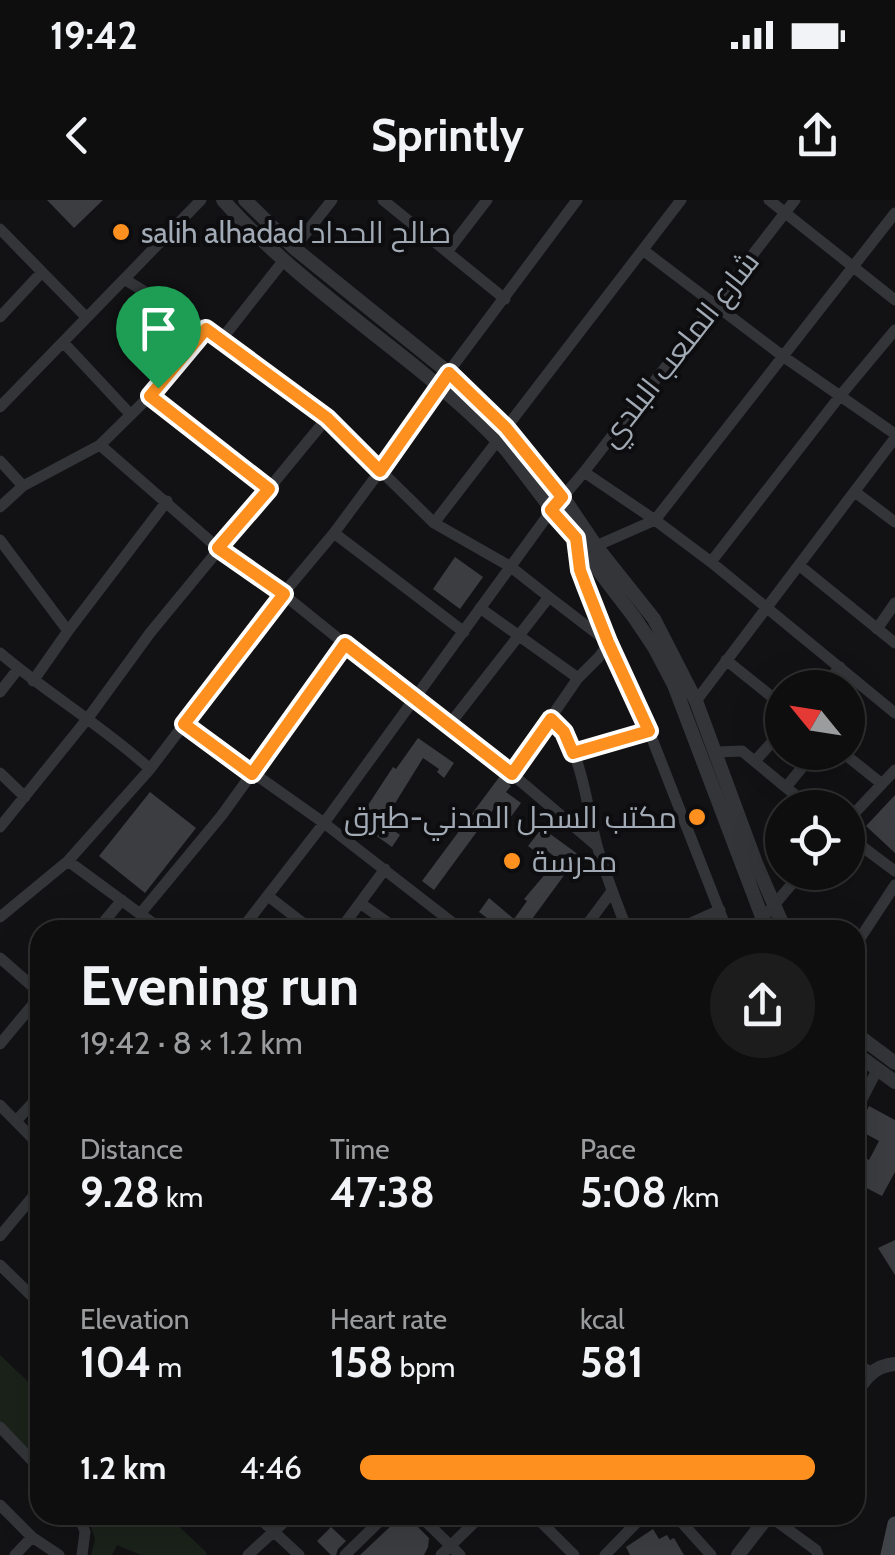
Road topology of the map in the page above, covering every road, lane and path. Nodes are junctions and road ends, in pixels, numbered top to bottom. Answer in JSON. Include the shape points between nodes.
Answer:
{"nodes":[{"id":1,"x":200,"y":200,"type":"edge"},
{"id":2,"x":223,"y":200,"type":"edge"},
{"id":3,"x":245,"y":200,"type":"edge"},
{"id":4,"x":332,"y":200,"type":"edge"},
{"id":5,"x":382,"y":200,"type":"edge"},
{"id":6,"x":487,"y":200,"type":"edge"},
{"id":7,"x":577,"y":200,"type":"edge"},
{"id":8,"x":681,"y":200,"type":"edge"},
{"id":9,"x":769,"y":200,"type":"edge"},
{"id":10,"x":794,"y":200,"type":"edge"},
{"id":11,"x":785,"y":212,"type":"junction"},
{"id":12,"x":895,"y":214,"type":"edge"},
{"id":13,"x":0,"y":228,"type":"edge"},
{"id":14,"x":643,"y":250,"type":"junction"},
{"id":15,"x":447,"y":252,"type":"junction"},
{"id":16,"x":289,"y":254,"type":"junction"},
{"id":17,"x":854,"y":266,"type":"junction"},
{"id":18,"x":42,"y":272,"type":"junction"},
{"id":19,"x":124,"y":279,"type":"junction"},
{"id":20,"x":505,"y":299,"type":"junction"},
{"id":21,"x":895,"y":300,"type":"edge"},
{"id":22,"x":714,"y":304,"type":"junction"},
{"id":23,"x":0,"y":317,"type":"edge"},
{"id":24,"x":86,"y":317,"type":"junction"},
{"id":25,"x":206,"y":329,"type":"junction"},
{"id":26,"x":895,"y":330,"type":"edge"},
{"id":27,"x":221,"y":340,"type":"junction"},
{"id":28,"x":64,"y":342,"type":"junction"},
{"id":29,"x":784,"y":357,"type":"junction"},
{"id":30,"x":449,"y":373,"type":"junction"},
{"id":31,"x":438,"y":386,"type":"junction"},
{"id":32,"x":150,"y":396,"type":"junction"},
{"id":33,"x":840,"y":396,"type":"junction"},
{"id":34,"x":0,"y":407,"type":"edge"},
{"id":35,"x":132,"y":415,"type":"junction"},
{"id":36,"x":327,"y":418,"type":"junction"},
{"id":37,"x":502,"y":434,"type":"junction"},
{"id":38,"x":895,"y":436,"type":"edge"},
{"id":39,"x":100,"y":445,"type":"junction"},
{"id":40,"x":0,"y":461,"type":"edge"},
{"id":41,"x":380,"y":471,"type":"junction"},
{"id":42,"x":584,"y":472,"type":"junction"},
{"id":43,"x":23,"y":486,"type":"junction"},
{"id":44,"x":269,"y":489,"type":"junction"},
{"id":45,"x":855,"y":492,"type":"junction"},
{"id":46,"x":562,"y":497,"type":"junction"},
{"id":47,"x":167,"y":501,"type":"junction"},
{"id":48,"x":0,"y":507,"type":"edge"},
{"id":49,"x":551,"y":510,"type":"junction"},
{"id":50,"x":654,"y":520,"type":"junction"},
{"id":51,"x":895,"y":522,"type":"edge"},
{"id":52,"x":434,"y":523,"type":"junction"},
{"id":53,"x":334,"y":533,"type":"junction"},
{"id":54,"x":576,"y":538,"type":"junction"},
{"id":55,"x":0,"y":540,"type":"edge"},
{"id":56,"x":596,"y":546,"type":"junction"},
{"id":57,"x":218,"y":548,"type":"junction"},
{"id":58,"x":711,"y":562,"type":"junction"},
{"id":59,"x":800,"y":566,"type":"junction"},
{"id":60,"x":511,"y":567,"type":"junction"},
{"id":61,"x":284,"y":594,"type":"junction"},
{"id":62,"x":549,"y":596,"type":"junction"},
{"id":63,"x":895,"y":603,"type":"edge"},
{"id":64,"x":769,"y":607,"type":"junction"},
{"id":65,"x":480,"y":608,"type":"junction"},
{"id":66,"x":877,"y":629,"type":"junction"},
{"id":67,"x":68,"y":631,"type":"junction"},
{"id":68,"x":464,"y":632,"type":"junction"},
{"id":69,"x":519,"y":636,"type":"junction"},
{"id":70,"x":608,"y":642,"type":"junction"},
{"id":71,"x":345,"y":644,"type":"junction"},
{"id":72,"x":895,"y":644,"type":"edge"},
{"id":73,"x":0,"y":653,"type":"edge"},
{"id":74,"x":726,"y":660,"type":"junction"},
{"id":75,"x":840,"y":667,"type":"junction"},
{"id":76,"x":18,"y":669,"type":"junction"},
{"id":77,"x":837,"y":670,"type":"edge"},
{"id":78,"x":578,"y":678,"type":"junction"},
{"id":79,"x":33,"y":682,"type":"junction"},
{"id":80,"x":765,"y":691,"type":"edge"},
{"id":81,"x":0,"y":692,"type":"edge"},
{"id":82,"x":413,"y":698,"type":"junction"},
{"id":83,"x":696,"y":701,"type":"junction"},
{"id":84,"x":895,"y":713,"type":"edge"},
{"id":85,"x":88,"y":718,"type":"junction"},
{"id":86,"x":551,"y":719,"type":"junction"},
{"id":87,"x":184,"y":724,"type":"junction"},
{"id":88,"x":449,"y":725,"type":"junction"},
{"id":89,"x":649,"y":731,"type":"junction"},
{"id":90,"x":765,"y":750,"type":"edge"},
{"id":91,"x":716,"y":752,"type":"junction"},
{"id":92,"x":573,"y":753,"type":"junction"},
{"id":93,"x":755,"y":761,"type":"junction"},
{"id":94,"x":150,"y":769,"type":"junction"},
{"id":95,"x":800,"y":770,"type":"edge"},
{"id":96,"x":864,"y":770,"type":"edge"},
{"id":97,"x":895,"y":770,"type":"edge"},
{"id":98,"x":0,"y":773,"type":"edge"},
{"id":99,"x":252,"y":774,"type":"junction"},
{"id":100,"x":512,"y":774,"type":"junction"},
{"id":101,"x":882,"y":784,"type":"junction"},
{"id":102,"x":786,"y":788,"type":"junction"},
{"id":103,"x":789,"y":790,"type":"edge"},
{"id":104,"x":25,"y":797,"type":"junction"},
{"id":105,"x":865,"y":802,"type":"edge"},
{"id":106,"x":324,"y":824,"type":"junction"},
{"id":107,"x":0,"y":827,"type":"edge"},
{"id":108,"x":597,"y":846,"type":"junction"},
{"id":109,"x":865,"y":849,"type":"edge"},
{"id":110,"x":68,"y":861,"type":"junction"},
{"id":111,"x":384,"y":869,"type":"junction"},
{"id":112,"x":895,"y":871,"type":"edge"},
{"id":113,"x":895,"y":885,"type":"edge"},
{"id":114,"x":612,"y":890,"type":"junction"},
{"id":115,"x":787,"y":890,"type":"edge"},
{"id":116,"x":268,"y":896,"type":"junction"},
{"id":117,"x":122,"y":900,"type":"junction"},
{"id":118,"x":360,"y":903,"type":"junction"},
{"id":119,"x":774,"y":906,"type":"junction"},
{"id":120,"x":720,"y":910,"type":"junction"},
{"id":121,"x":140,"y":914,"type":"junction"},
{"id":122,"x":0,"y":917,"type":"edge"},
{"id":123,"x":105,"y":920,"type":"edge"},
{"id":124,"x":148,"y":920,"type":"edge"},
{"id":125,"x":249,"y":920,"type":"edge"},
{"id":126,"x":299,"y":920,"type":"edge"},
{"id":127,"x":347,"y":920,"type":"edge"},
{"id":128,"x":384,"y":920,"type":"edge"},
{"id":129,"x":449,"y":920,"type":"edge"},
{"id":130,"x":590,"y":920,"type":"edge"},
{"id":131,"x":623,"y":920,"type":"edge"},
{"id":132,"x":698,"y":920,"type":"edge"},
{"id":133,"x":724,"y":920,"type":"edge"},
{"id":134,"x":759,"y":920,"type":"edge"},
{"id":135,"x":765,"y":920,"type":"edge"},
{"id":136,"x":780,"y":920,"type":"edge"},
{"id":137,"x":865,"y":931,"type":"edge"},
{"id":138,"x":0,"y":958,"type":"edge"},
{"id":139,"x":30,"y":986,"type":"edge"},
{"id":140,"x":30,"y":1007,"type":"edge"},
{"id":141,"x":865,"y":1040,"type":"edge"},
{"id":142,"x":0,"y":1044,"type":"edge"},
{"id":143,"x":865,"y":1061,"type":"edge"},
{"id":144,"x":895,"y":1063,"type":"edge"},
{"id":145,"x":877,"y":1070,"type":"junction"},
{"id":146,"x":895,"y":1082,"type":"edge"},
{"id":147,"x":865,"y":1093,"type":"edge"},
{"id":148,"x":0,"y":1106,"type":"edge"},
{"id":149,"x":30,"y":1106,"type":"edge"},
{"id":150,"x":16,"y":1121,"type":"junction"},
{"id":151,"x":30,"y":1136,"type":"edge"},
{"id":152,"x":30,"y":1200,"type":"edge"},
{"id":153,"x":0,"y":1236,"type":"edge"},
{"id":154,"x":0,"y":1265,"type":"edge"},
{"id":155,"x":30,"y":1294,"type":"edge"},
{"id":156,"x":895,"y":1364,"type":"edge"},
{"id":157,"x":865,"y":1369,"type":"edge"},
{"id":158,"x":871,"y":1372,"type":"junction"},
{"id":159,"x":865,"y":1380,"type":"edge"},
{"id":160,"x":0,"y":1428,"type":"edge"},
{"id":161,"x":30,"y":1459,"type":"edge"},
{"id":162,"x":0,"y":1506,"type":"edge"},
{"id":163,"x":895,"y":1524,"type":"edge"},
{"id":164,"x":83,"y":1525,"type":"edge"},
{"id":165,"x":266,"y":1525,"type":"edge"},
{"id":166,"x":282,"y":1525,"type":"edge"},
{"id":167,"x":376,"y":1525,"type":"edge"},
{"id":168,"x":428,"y":1525,"type":"edge"},
{"id":169,"x":474,"y":1525,"type":"edge"},
{"id":170,"x":544,"y":1525,"type":"edge"},
{"id":171,"x":634,"y":1525,"type":"edge"},
{"id":172,"x":684,"y":1525,"type":"edge"},
{"id":173,"x":760,"y":1525,"type":"edge"},
{"id":174,"x":782,"y":1525,"type":"edge"},
{"id":175,"x":274,"y":1533,"type":"junction"},
{"id":176,"x":32,"y":1537,"type":"junction"},
{"id":177,"x":451,"y":1552,"type":"edge"},
{"id":178,"x":15,"y":1555,"type":"edge"},
{"id":179,"x":59,"y":1555,"type":"edge"},
{"id":180,"x":82,"y":1555,"type":"edge"},
{"id":181,"x":248,"y":1555,"type":"edge"},
{"id":182,"x":299,"y":1555,"type":"edge"},
{"id":183,"x":345,"y":1555,"type":"edge"},
{"id":184,"x":574,"y":1555,"type":"edge"},
{"id":185,"x":605,"y":1555,"type":"edge"},
{"id":186,"x":712,"y":1555,"type":"edge"},
{"id":187,"x":738,"y":1555,"type":"edge"},
{"id":188,"x":818,"y":1555,"type":"edge"},
{"id":189,"x":888,"y":1555,"type":"edge"}],
"edges":[{"from":1,"to":19,"type":"street"},
{"from":2,"to":16,"type":"street"},
{"from":3,"to":16,"type":"street"},
{"from":4,"to":16,"type":"street"},
{"from":5,"to":15,"type":"street"},
{"from":6,"to":15,"type":"street"},
{"from":7,"to":20,"type":"street"},
{"from":8,"to":14,"type":"street"},
{"from":9,"to":11,"type":"street"},
{"from":10,"to":11,"type":"street","name":"شارع الملعب البلدي"},
{"from":11,"to":17,"type":"street"},
{"from":11,"to":22,"type":"street","name":"شارع الملعب البلدي"},
{"from":12,"to":17,"type":"street"},
{"from":13,"to":18,"type":"street"},
{"from":14,"to":22,"type":"street"},
{"from":14,"to":37,"type":"street"},
{"from":15,"to":20,"type":"street"},
{"from":16,"to":27,"type":"street"},
{"from":16,"to":30,"type":"street"},
{"from":16,"to":31,"type":"street"},
{"from":17,"to":21,"type":"street"},
{"from":17,"to":29,"type":"street"},
{"from":18,"to":23,"type":"street"},
{"from":18,"to":24,"type":"street"},
{"from":19,"to":24,"type":"street"},
{"from":19,"to":25,"type":"street"},
{"from":20,"to":30,"type":"street"},
{"from":22,"to":29,"type":"street"},
{"from":22,"to":42,"type":"street","name":"شارع الملعب البلدي"},
{"from":24,"to":28,"type":"street"},
{"from":25,"to":27,"type":"street"},
{"from":25,"to":32,"type":"street"},
{"from":26,"to":33,"type":"street"},
{"from":27,"to":36,"type":"street"},
{"from":28,"to":34,"type":"street"},
{"from":28,"to":35,"type":"street"},
{"from":29,"to":33,"type":"street"},
{"from":29,"to":50,"type":"street"},
{"from":30,"to":31,"type":"street"},
{"from":30,"to":37,"type":"street"},
{"from":31,"to":37,"type":"street"},
{"from":31,"to":41,"type":"street"},
{"from":32,"to":35,"type":"street"},
{"from":32,"to":44,"type":"street"},
{"from":33,"to":38,"type":"street"},
{"from":33,"to":58,"type":"street"},
{"from":35,"to":39,"type":"street"},
{"from":36,"to":41,"type":"street"},
{"from":36,"to":44,"type":"street"},
{"from":37,"to":46,"type":"street"},
{"from":37,"to":49,"type":"street"},
{"from":37,"to":52,"type":"street"},
{"from":38,"to":45,"type":"street"},
{"from":39,"to":43,"type":"street"},
{"from":39,"to":47,"type":"street"},
{"from":40,"to":43,"type":"street"},
{"from":41,"to":52,"type":"street"},
{"from":41,"to":53,"type":"street"},
{"from":42,"to":46,"type":"street","name":"شارع الملعب البلدي"},
{"from":42,"to":50,"type":"street"},
{"from":43,"to":48,"type":"street"},
{"from":44,"to":57,"type":"street"},
{"from":45,"to":51,"type":"street"},
{"from":45,"to":59,"type":"street"},
{"from":46,"to":49,"type":"street","name":"شارع الملعب البلدي"},
{"from":46,"to":56,"type":"street"},
{"from":47,"to":57,"type":"street"},
{"from":47,"to":67,"type":"street"},
{"from":49,"to":54,"type":"street"},
{"from":49,"to":60,"type":"street","name":"شارع الملعب البلدي"},
{"from":50,"to":56,"type":"street"},
{"from":50,"to":58,"type":"street"},
{"from":52,"to":60,"type":"street"},
{"from":53,"to":61,"type":"street"},
{"from":53,"to":68,"type":"street"},
{"from":54,"to":70,"type":"street","via":[[580,570]]},
{"from":54,"to":134,"type":"street","via":[[648,636],[674,685]]},
{"from":55,"to":67,"type":"street"},
{"from":56,"to":83,"type":"street","via":[[654,619]]},
{"from":57,"to":61,"type":"street"},
{"from":57,"to":85,"type":"street"},
{"from":58,"to":64,"type":"street"},
{"from":59,"to":64,"type":"street"},
{"from":59,"to":66,"type":"street"},
{"from":60,"to":62,"type":"street"},
{"from":60,"to":65,"type":"street","name":"شارع الملعب البلدي"},
{"from":61,"to":71,"type":"street"},
{"from":61,"to":87,"type":"street"},
{"from":62,"to":69,"type":"street"},
{"from":62,"to":70,"type":"street"},
{"from":63,"to":66,"type":"street"},
{"from":64,"to":74,"type":"street"},
{"from":64,"to":75,"type":"street"},
{"from":65,"to":68,"type":"street","name":"شارع الملعب البلدي"},
{"from":65,"to":69,"type":"street"},
{"from":66,"to":72,"type":"street"},
{"from":67,"to":79,"type":"street"},
{"from":68,"to":82,"type":"street","name":"شارع الملعب البلدي"},
{"from":69,"to":78,"type":"street"},
{"from":69,"to":88,"type":"street"},
{"from":70,"to":78,"type":"street"},
{"from":70,"to":89,"type":"street"},
{"from":71,"to":82,"type":"street"},
{"from":71,"to":99,"type":"street"},
{"from":73,"to":76,"type":"street"},
{"from":74,"to":80,"type":"street"},
{"from":74,"to":83,"type":"street"},
{"from":75,"to":77,"type":"street"},
{"from":75,"to":84,"type":"street"},
{"from":76,"to":79,"type":"street"},
{"from":76,"to":81,"type":"street"},
{"from":78,"to":86,"type":"street"},
{"from":79,"to":85,"type":"street"},
{"from":82,"to":88,"type":"street"},
{"from":82,"to":106,"type":"street","name":"شارع الملعب البلدي"},
{"from":83,"to":91,"type":"street"},
{"from":85,"to":94,"type":"street"},
{"from":85,"to":104,"type":"street"},
{"from":86,"to":92,"type":"street"},
{"from":86,"to":100,"type":"street"},
{"from":87,"to":94,"type":"street"},
{"from":87,"to":99,"type":"street"},
{"from":88,"to":100,"type":"street"},
{"from":89,"to":92,"type":"street"},
{"from":89,"to":120,"type":"street"},
{"from":90,"to":93,"type":"street"},
{"from":91,"to":93,"type":"street","via":[[742,752]]},
{"from":91,"to":119,"type":"street"},
{"from":92,"to":108,"type":"street"},
{"from":93,"to":102,"type":"street"},
{"from":94,"to":110,"type":"street"},
{"from":95,"to":102,"type":"street"},
{"from":96,"to":101,"type":"street"},
{"from":97,"to":101,"type":"street"},
{"from":98,"to":104,"type":"street"},
{"from":99,"to":106,"type":"street"},
{"from":99,"to":121,"type":"street"},
{"from":100,"to":108,"type":"street"},
{"from":101,"to":105,"type":"street"},
{"from":102,"to":103,"type":"street"},
{"from":104,"to":107,"type":"street"},
{"from":106,"to":111,"type":"street"},
{"from":106,"to":116,"type":"street","name":"شارع الملعب البلدي"},
{"from":108,"to":114,"type":"street"},
{"from":109,"to":112,"type":"street"},
{"from":110,"to":117,"type":"street"},
{"from":110,"to":122,"type":"street"},
{"from":111,"to":118,"type":"street"},
{"from":111,"to":129,"type":"street"},
{"from":113,"to":137,"type":"street"},
{"from":114,"to":130,"type":"street"},
{"from":114,"to":131,"type":"street"},
{"from":115,"to":119,"type":"street"},
{"from":116,"to":125,"type":"street","name":"شارع الملعب البلدي"},
{"from":116,"to":126,"type":"street"},
{"from":117,"to":121,"type":"street"},
{"from":117,"to":123,"type":"street"},
{"from":118,"to":127,"type":"street"},
{"from":118,"to":128,"type":"street"},
{"from":119,"to":135,"type":"street"},
{"from":119,"to":136,"type":"street"},
{"from":120,"to":132,"type":"street"},
{"from":120,"to":133,"type":"street"},
{"from":121,"to":124,"type":"street"},
{"from":138,"to":139,"type":"street"},
{"from":140,"to":142,"type":"street"},
{"from":141,"to":144,"type":"street"},
{"from":143,"to":145,"type":"street"},
{"from":145,"to":146,"type":"street"},
{"from":145,"to":147,"type":"street"},
{"from":148,"to":150,"type":"street"},
{"from":149,"to":150,"type":"street"},
{"from":150,"to":151,"type":"street"},
{"from":152,"to":153,"type":"street"},
{"from":154,"to":155,"type":"street"},
{"from":156,"to":158,"type":"street"},
{"from":157,"to":158,"type":"street"},
{"from":158,"to":159,"type":"street"},
{"from":160,"to":161,"type":"street"},
{"from":162,"to":176,"type":"street"},
{"from":163,"to":189,"type":"main road"},
{"from":164,"to":180,"type":"street"},
{"from":165,"to":175,"type":"street"},
{"from":166,"to":175,"type":"street"},
{"from":167,"to":183,"type":"street"},
{"from":168,"to":177,"type":"street"},
{"from":169,"to":177,"type":"street"},
{"from":170,"to":184,"type":"street"},
{"from":171,"to":185,"type":"street"},
{"from":172,"to":186,"type":"street"},
{"from":173,"to":187,"type":"street"},
{"from":174,"to":188,"type":"street"},
{"from":175,"to":181,"type":"street"},
{"from":175,"to":182,"type":"street"},
{"from":176,"to":178,"type":"street"},
{"from":176,"to":179,"type":"street"}]}
